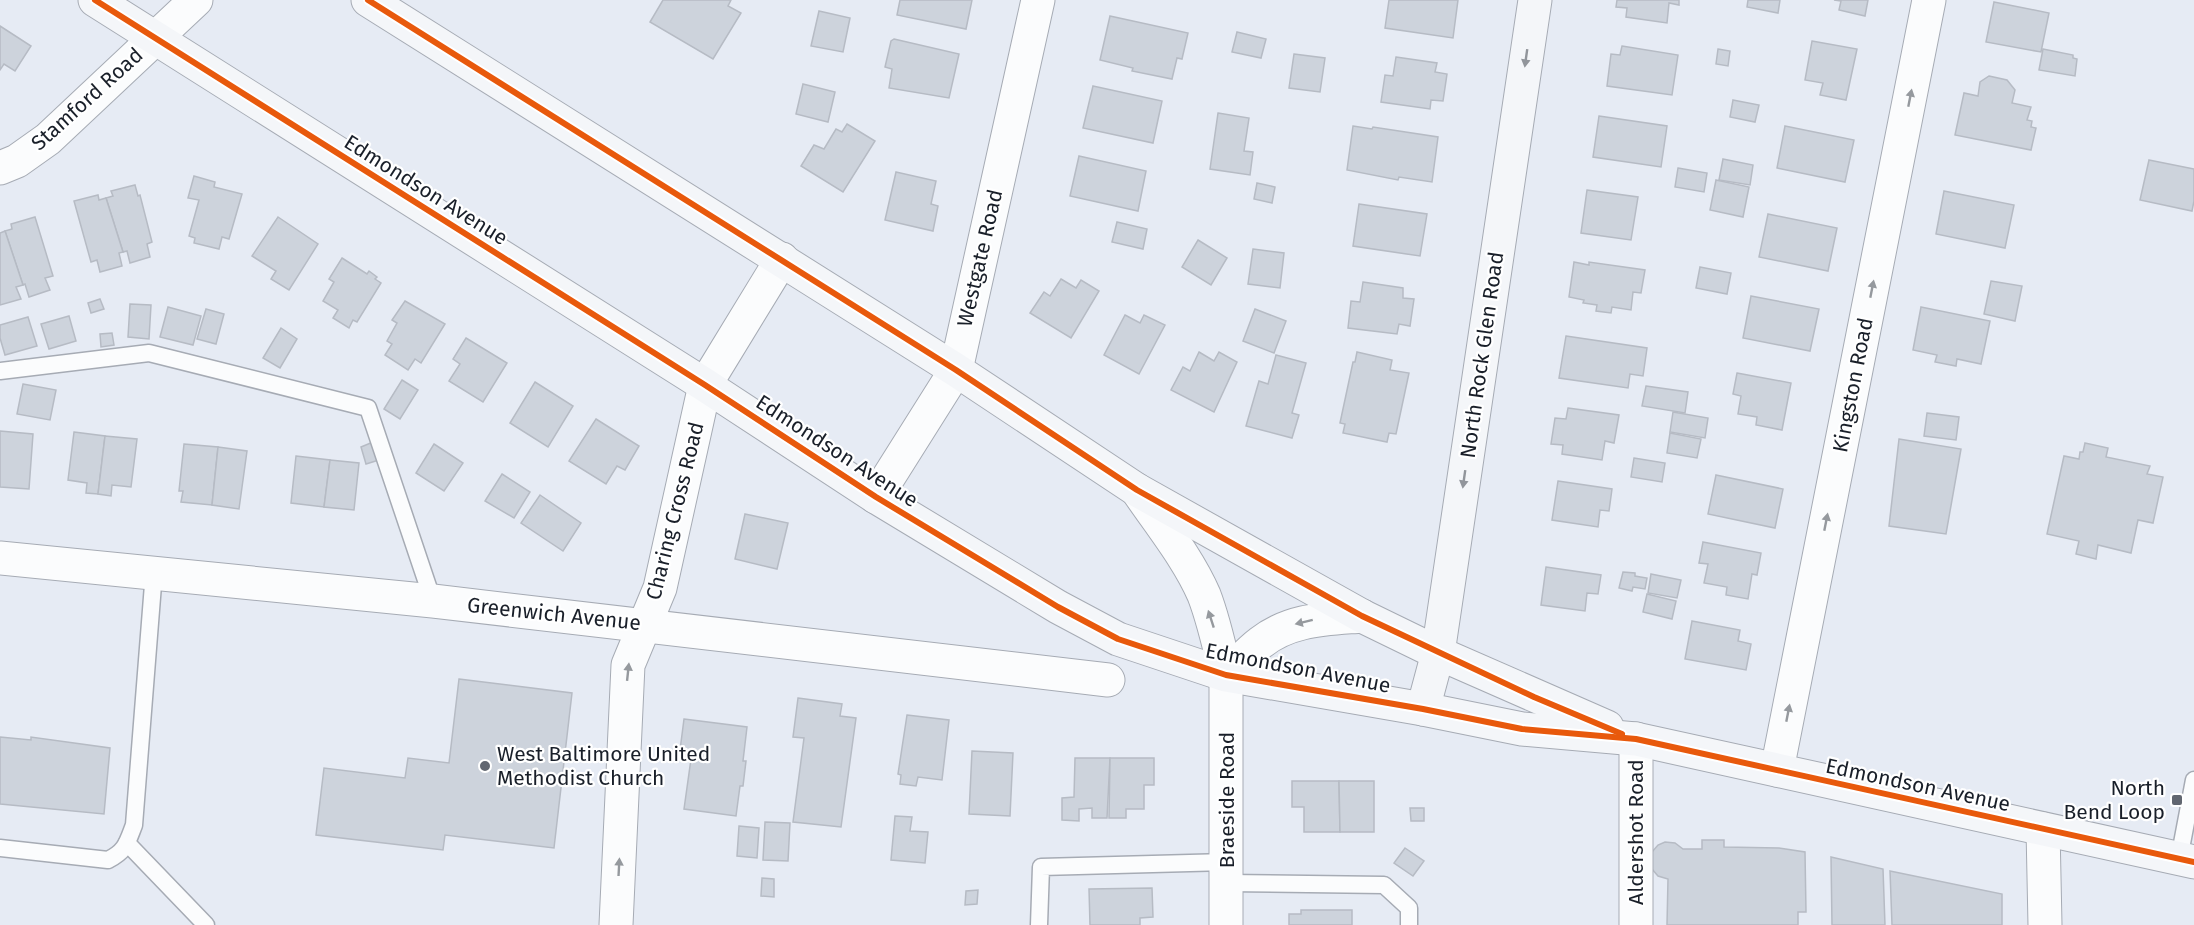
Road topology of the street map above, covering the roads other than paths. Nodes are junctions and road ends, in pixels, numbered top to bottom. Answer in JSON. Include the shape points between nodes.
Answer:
{"nodes":[{"id":1,"x":95,"y":0,"type":"edge"},
{"id":2,"x":196,"y":0,"type":"edge"},
{"id":3,"x":368,"y":0,"type":"edge"},
{"id":4,"x":1038,"y":0,"type":"edge"},
{"id":5,"x":1535,"y":0,"type":"edge"},
{"id":6,"x":1929,"y":0,"type":"edge"},
{"id":7,"x":154,"y":38,"type":"junction"},
{"id":8,"x":0,"y":168,"type":"edge"},
{"id":9,"x":782,"y":259,"type":"junction"},
{"id":10,"x":956,"y":370,"type":"junction"},
{"id":11,"x":0,"y":371,"type":"edge"},
{"id":12,"x":705,"y":385,"type":"junction"},
{"id":13,"x":1137,"y":490,"type":"junction"},
{"id":14,"x":876,"y":497,"type":"junction"},
{"id":15,"x":0,"y":558,"type":"edge"},
{"id":16,"x":154,"y":572,"type":"junction"},
{"id":17,"x":433,"y":601,"type":"junction"},
{"id":18,"x":1362,"y":616,"type":"junction"},
{"id":19,"x":645,"y":624,"type":"junction"},
{"id":20,"x":1438,"y":653,"type":"junction"},
{"id":21,"x":1226,"y":675,"type":"junction"},
{"id":22,"x":1108,"y":680,"type":"dead end"},
{"id":23,"x":1423,"y":710,"type":"junction"},
{"id":24,"x":1636,"y":739,"type":"junction"},
{"id":25,"x":1777,"y":770,"type":"junction"},
{"id":26,"x":2194,"y":780,"type":"edge"},
{"id":27,"x":2043,"y":829,"type":"junction"},
{"id":28,"x":127,"y":843,"type":"junction"},
{"id":29,"x":0,"y":848,"type":"edge"},
{"id":30,"x":2186,"y":860,"type":"edge"},
{"id":31,"x":1227,"y":873,"type":"junction"},
{"id":32,"x":206,"y":925,"type":"edge"},
{"id":33,"x":616,"y":925,"type":"edge"},
{"id":34,"x":1039,"y":925,"type":"edge"},
{"id":35,"x":1226,"y":925,"type":"edge"},
{"id":36,"x":1409,"y":925,"type":"edge"},
{"id":37,"x":1636,"y":925,"type":"edge"},
{"id":38,"x":2045,"y":925,"type":"edge"}],
"edges":[{"from":1,"to":7,"type":"main road","name":"Edmondson Avenue"},
{"from":2,"to":7,"type":"street","name":"Stamford Road"},
{"from":3,"to":9,"type":"main road","name":"Edmondson Avenue"},
{"from":4,"to":10,"type":"street","name":"Westgate Road"},
{"from":5,"to":20,"type":"main road","name":"North Rock Glen Road","one_way":true},
{"from":25,"to":6,"type":"street","name":"Kingston Road","one_way":true},
{"from":7,"to":8,"type":"street","name":"Stamford Road","via":[[48,139]]},
{"from":7,"to":12,"type":"main road","name":"Edmondson Avenue"},
{"from":9,"to":10,"type":"main road","name":"Edmondson Avenue"},
{"from":9,"to":12,"type":"street","name":"Charing Cross Road"},
{"from":10,"to":13,"type":"main road","name":"Edmondson Avenue"},
{"from":10,"to":14,"type":"street","name":"Westgate Road"},
{"from":11,"to":17,"type":"lane","via":[[149,353],[368,408]]},
{"from":12,"to":14,"type":"main road","name":"Edmondson Avenue"},
{"from":12,"to":19,"type":"street","name":"Charing Cross Road","via":[[660,588]]},
{"from":13,"to":18,"type":"main road","name":"Edmondson Avenue"},
{"from":21,"to":13,"type":"street","name":"Braeside Road","one_way":true,"via":[[1204,594]]},
{"from":14,"to":21,"type":"main road","name":"Edmondson Avenue","via":[[1118,639]]},
{"from":15,"to":16,"type":"street","name":"Greenwich Avenue"},
{"from":16,"to":17,"type":"street","name":"Greenwich Avenue"},
{"from":16,"to":28,"type":"lane","via":[[134,825]]},
{"from":17,"to":19,"type":"street","name":"Greenwich Avenue"},
{"from":18,"to":20,"type":"main road","name":"Edmondson Avenue"},
{"from":18,"to":21,"type":"street","one_way":true,"via":[[1310,620],[1284,628],[1260,642]]},
{"from":19,"to":22,"type":"street","name":"Greenwich Avenue"},
{"from":33,"to":19,"type":"street","name":"Charing Cross Road","one_way":true,"via":[[628,665]]},
{"from":20,"to":23,"type":"main road","name":"North Rock Glen Road"},
{"from":20,"to":24,"type":"main road","name":"Edmondson Avenue"},
{"from":21,"to":23,"type":"main road","name":"Edmondson Avenue"},
{"from":21,"to":31,"type":"street","name":"Braeside Road"},
{"from":23,"to":24,"type":"main road","name":"Edmondson Avenue","via":[[1522,729]]},
{"from":24,"to":25,"type":"main road","name":"Edmondson Avenue"},
{"from":24,"to":37,"type":"street","name":"Aldershot Road"},
{"from":25,"to":27,"type":"main road","name":"Edmondson Avenue"},
{"from":26,"to":30,"type":"lane"},
{"from":27,"to":30,"type":"main road","name":"Edmondson Avenue"},
{"from":27,"to":38,"type":"street"},
{"from":28,"to":29,"type":"lane","via":[[120,854],[108,860]]},
{"from":28,"to":32,"type":"lane"},
{"from":31,"to":34,"type":"lane","via":[[1041,867]]},
{"from":31,"to":35,"type":"street","name":"Braeside Road"},
{"from":31,"to":36,"type":"lane","via":[[1384,885],[1409,908]]}]}
